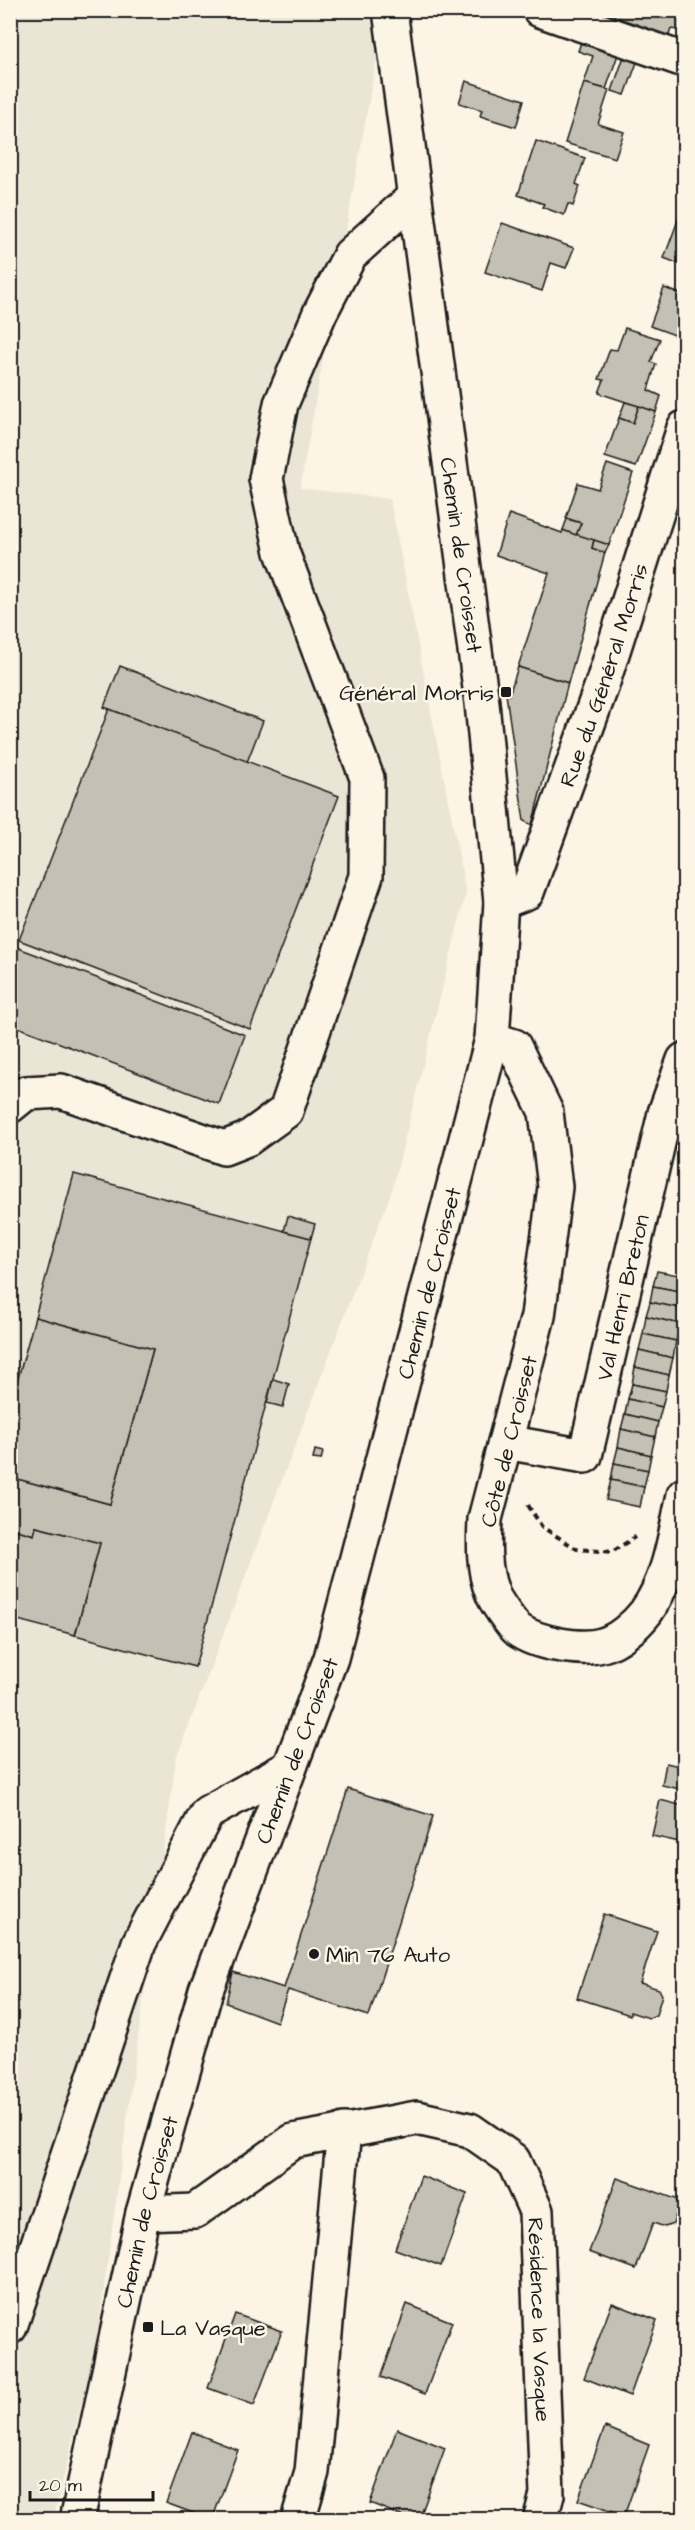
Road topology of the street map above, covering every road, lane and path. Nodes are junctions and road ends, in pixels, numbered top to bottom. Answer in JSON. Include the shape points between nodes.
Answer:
{"nodes":[{"id":1,"x":390,"y":10,"type":"edge"},
{"id":2,"x":540,"y":10,"type":"edge"},
{"id":3,"x":684,"y":60,"type":"edge"},
{"id":4,"x":414,"y":197,"type":"junction"},
{"id":5,"x":684,"y":428,"type":"edge"},
{"id":6,"x":501,"y":902,"type":"junction"},
{"id":7,"x":492,"y":1039,"type":"junction"},
{"id":8,"x":684,"y":1060,"type":"edge"},
{"id":9,"x":10,"y":1106,"type":"edge"},
{"id":10,"x":505,"y":1442,"type":"junction"},
{"id":11,"x":684,"y":1495,"type":"edge"},
{"id":12,"x":526,"y":1503,"type":"dead end"},
{"id":13,"x":637,"y":1536,"type":"dead end"},
{"id":14,"x":290,"y":1767,"type":"junction"},
{"id":15,"x":344,"y":2130,"type":"junction"},
{"id":16,"x":143,"y":2213,"type":"junction"},
{"id":17,"x":10,"y":2327,"type":"edge"},
{"id":18,"x":77,"y":2520,"type":"edge"},
{"id":19,"x":298,"y":2520,"type":"edge"},
{"id":20,"x":540,"y":2520,"type":"edge"}],
"edges":[{"from":1,"to":4,"type":"street","name":"Chemin de Croisset"},
{"from":2,"to":3,"type":"street"},
{"from":4,"to":6,"type":"street","name":"Chemin de Croisset","via":[[483,702]]},
{"from":4,"to":9,"type":"street","via":[[350,255],[281,404],[266,479],[282,552],[367,778],[366,876],[286,1111],[247,1139],[224,1148],[62,1091],[26,1094]]},
{"from":5,"to":6,"type":"street","name":"Rue du Général Morris","via":[[602,685],[527,892]]},
{"from":6,"to":7,"type":"street","name":"Chemin de Croisset"},
{"from":7,"to":10,"type":"street","name":"Côte de Croisset","via":[[514,1046],[546,1112],[555,1187],[538,1316]]},
{"from":7,"to":14,"type":"street","name":"Chemin de Croisset","via":[[331,1658]]},
{"from":8,"to":10,"type":"street","name":"Val Henri Breton","via":[[665,1113],[585,1456]]},
{"from":10,"to":11,"type":"street","name":"Côte de Croisset","via":[[485,1520],[484,1554],[492,1593],[517,1629],[545,1643],[602,1645],[624,1633],[645,1613],[662,1584]]},
{"from":12,"to":13,"type":"path","via":[[542,1527],[577,1549],[612,1552]]},
{"from":14,"to":16,"type":"street","name":"Chemin de Croisset","via":[[206,1990]]},
{"from":14,"to":17,"type":"street","via":[[207,1813],[139,1944]]},
{"from":15,"to":16,"type":"street","name":"Résidence la Vasque","via":[[293,2140],[195,2211]]},
{"from":15,"to":19,"type":"street","via":[[312,2472]]},
{"from":15,"to":20,"type":"street","name":"Résidence la Vasque","via":[[417,2118],[470,2130],[513,2160],[536,2211],[547,2495]]},
{"from":16,"to":18,"type":"street","name":"Chemin de Croisset"}]}
